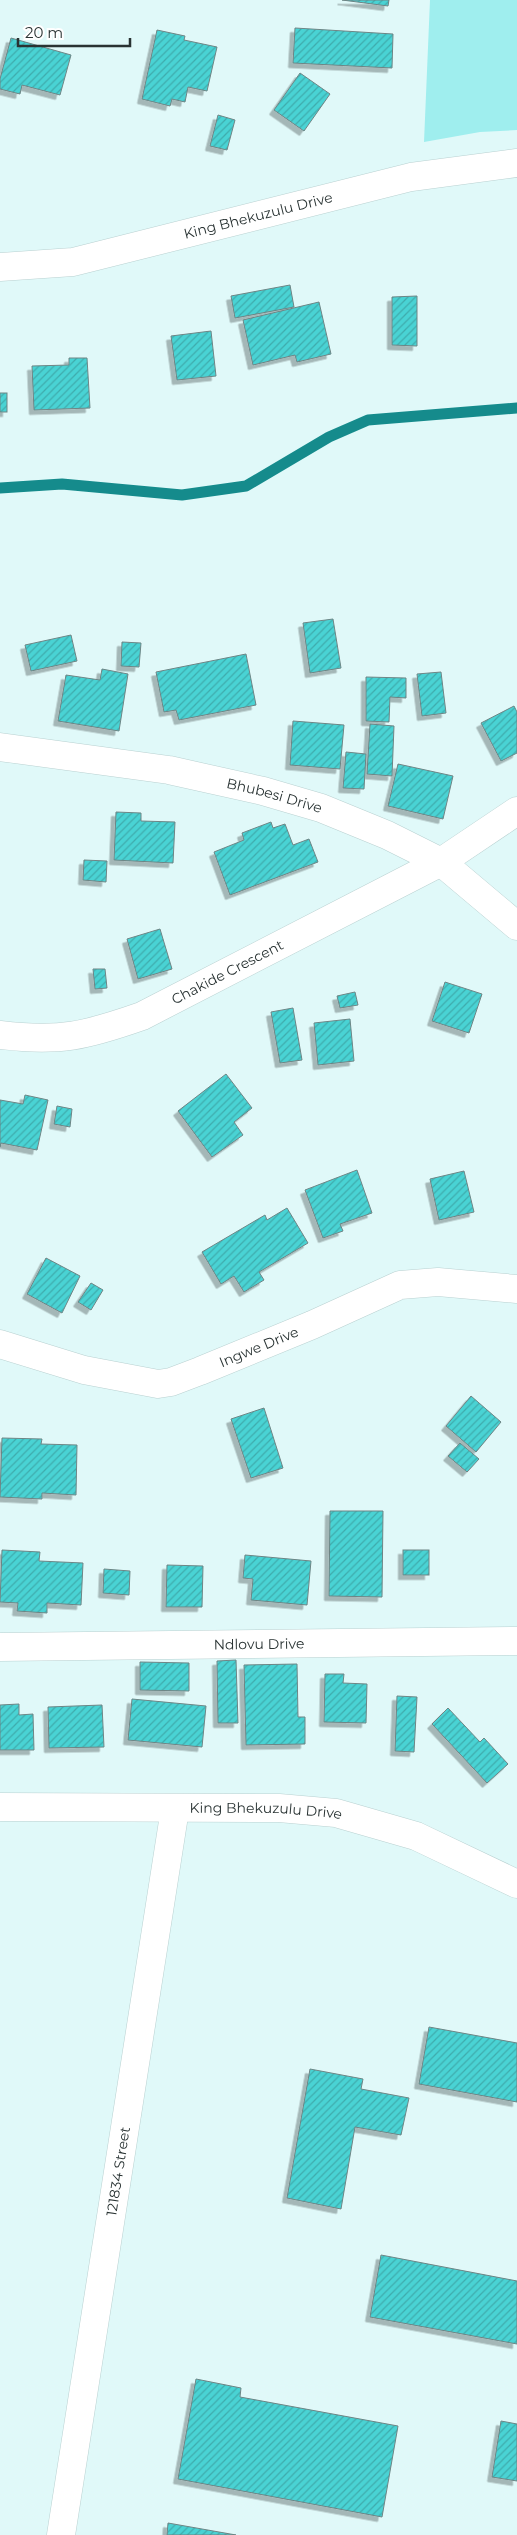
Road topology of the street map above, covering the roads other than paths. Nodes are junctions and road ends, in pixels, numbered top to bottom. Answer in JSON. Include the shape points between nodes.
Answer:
{"nodes":[{"id":1,"x":517,"y":163,"type":"edge"},
{"id":2,"x":0,"y":267,"type":"edge"},
{"id":3,"x":0,"y":747,"type":"edge"},
{"id":4,"x":517,"y":811,"type":"edge"},
{"id":5,"x":442,"y":862,"type":"junction"},
{"id":6,"x":517,"y":926,"type":"edge"},
{"id":7,"x":0,"y":1035,"type":"edge"},
{"id":8,"x":517,"y":1289,"type":"edge"},
{"id":9,"x":0,"y":1344,"type":"edge"},
{"id":10,"x":517,"y":1641,"type":"edge"},
{"id":11,"x":0,"y":1647,"type":"edge"},
{"id":12,"x":0,"y":1807,"type":"edge"},
{"id":13,"x":176,"y":1808,"type":"junction"},
{"id":14,"x":517,"y":1884,"type":"edge"},
{"id":15,"x":61,"y":2535,"type":"edge"}],
"edges":[{"from":1,"to":2,"type":"street","name":"King Bhekuzulu Drive","via":[[411,178],[73,262]]},
{"from":3,"to":5,"type":"street","name":"Bhubesi Drive","via":[[169,770],[263,791],[322,808]]},
{"from":4,"to":5,"type":"street","name":"Chakide Crescent"},
{"from":5,"to":6,"type":"street","name":"Bhubesi Drive"},
{"from":5,"to":7,"type":"street","name":"Chakide Crescent","via":[[142,1016],[97,1032],[67,1038],[38,1040]]},
{"from":8,"to":9,"type":"street","name":"Ingwe Drive","via":[[438,1282],[400,1285],[208,1368],[158,1384],[84,1370]]},
{"from":10,"to":11,"type":"street","name":"Ndlovu Drive"},
{"from":12,"to":13,"type":"street","name":"King Bhekuzulu Drive"},
{"from":13,"to":14,"type":"street","name":"King Bhekuzulu Drive","via":[[308,1809],[336,1813],[416,1836]]},
{"from":13,"to":15,"type":"street","name":"121834 Street"}]}
